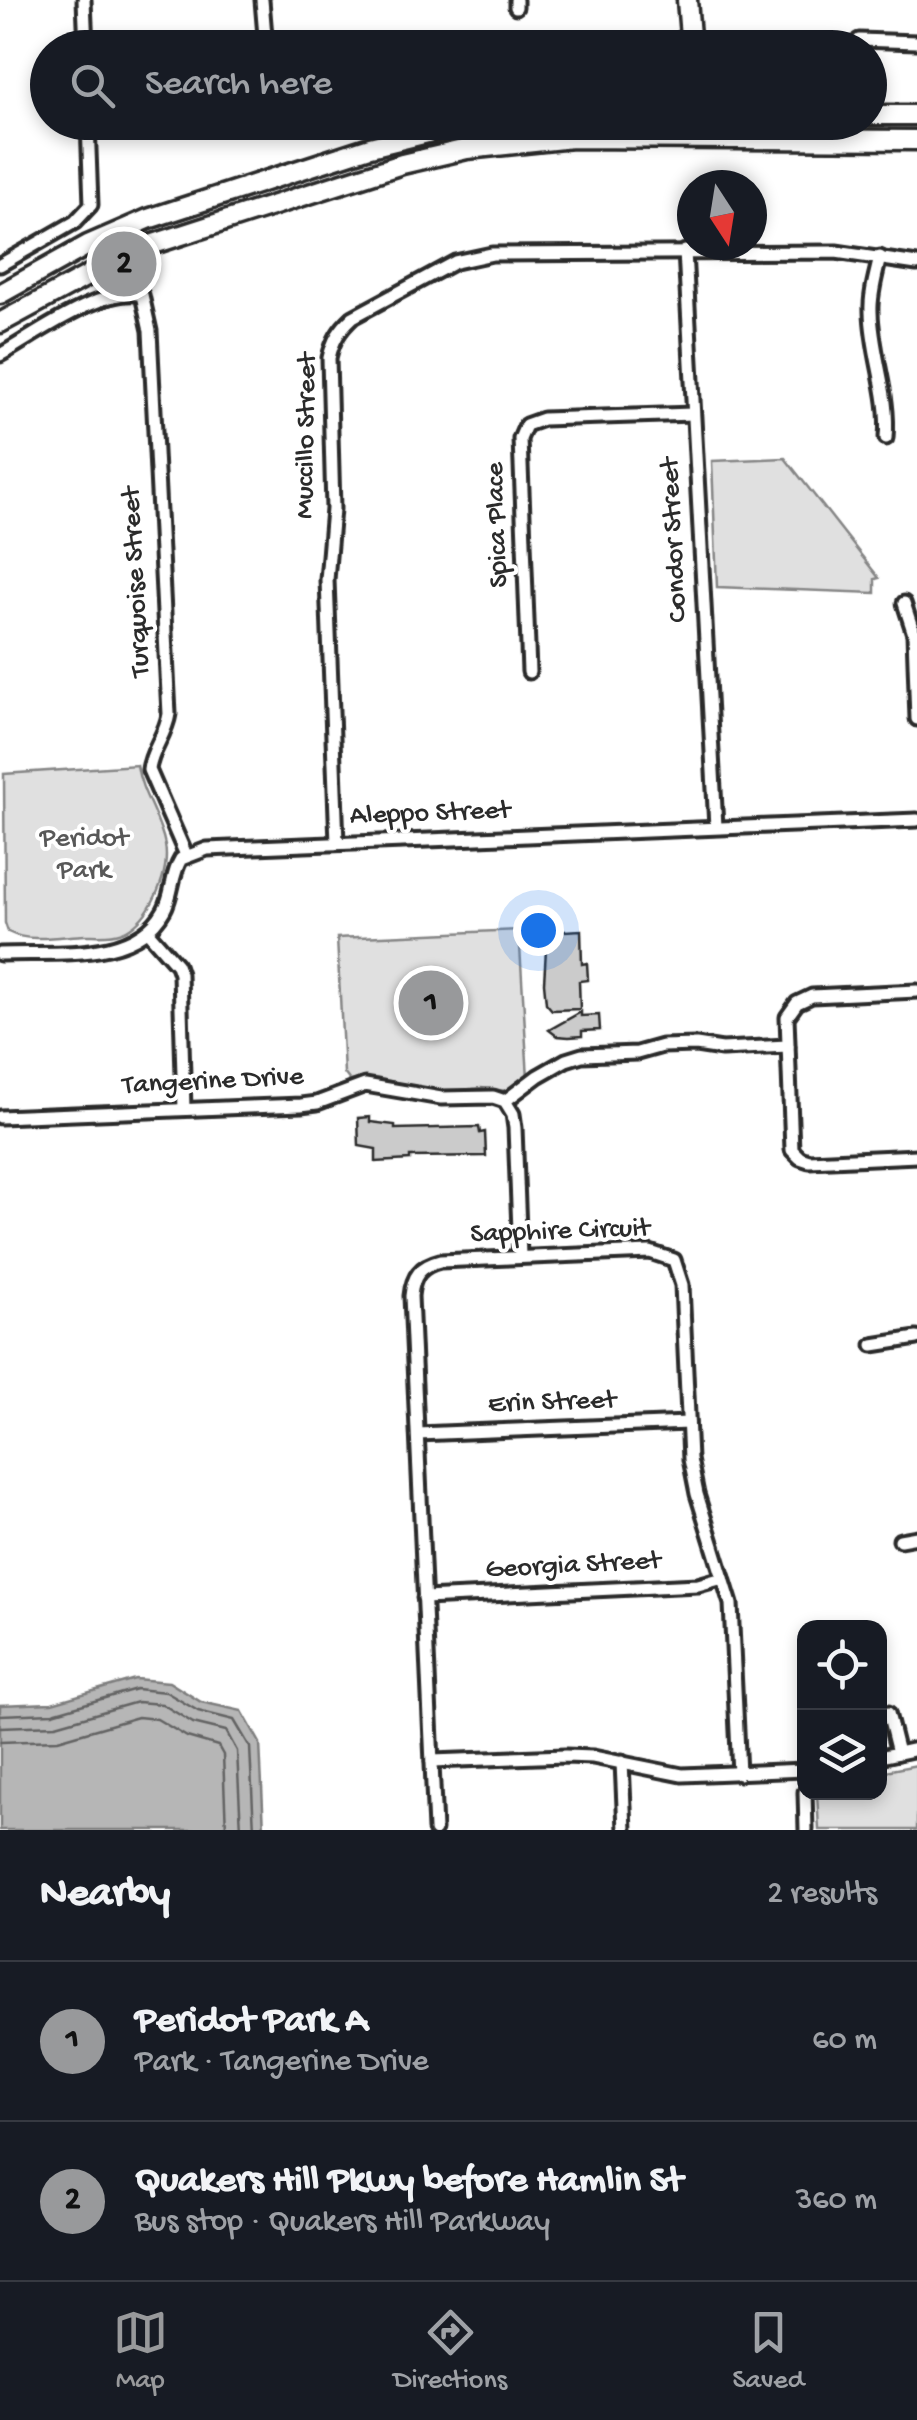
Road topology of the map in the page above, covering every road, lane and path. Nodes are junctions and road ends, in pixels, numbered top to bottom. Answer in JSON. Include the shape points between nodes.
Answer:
{"nodes":[{"id":1,"x":84,"y":0,"type":"edge"},
{"id":2,"x":262,"y":0,"type":"edge"},
{"id":3,"x":687,"y":0,"type":"edge"},
{"id":4,"x":85,"y":30,"type":"edge"},
{"id":5,"x":264,"y":30,"type":"edge"},
{"id":6,"x":689,"y":30,"type":"edge"},
{"id":7,"x":887,"y":41,"type":"edge"},
{"id":8,"x":917,"y":42,"type":"edge"},
{"id":9,"x":887,"y":115,"type":"edge"},
{"id":10,"x":917,"y":116,"type":"edge"},
{"id":11,"x":887,"y":139,"type":"edge"},
{"id":12,"x":89,"y":140,"type":"edge"},
{"id":13,"x":399,"y":140,"type":"edge"},
{"id":14,"x":548,"y":140,"type":"edge"},
{"id":15,"x":917,"y":140,"type":"edge"},
{"id":16,"x":677,"y":250,"type":"edge"},
{"id":17,"x":767,"y":251,"type":"edge"},
{"id":18,"x":880,"y":258,"type":"junction"},
{"id":19,"x":685,"y":260,"type":"edge"},
{"id":20,"x":0,"y":264,"type":"edge"},
{"id":21,"x":917,"y":264,"type":"edge"},
{"id":22,"x":0,"y":294,"type":"edge"},
{"id":23,"x":0,"y":323,"type":"edge"},
{"id":24,"x":0,"y":355,"type":"edge"},
{"id":25,"x":692,"y":414,"type":"junction"},
{"id":26,"x":886,"y":438,"type":"dead end"},
{"id":27,"x":904,"y":603,"type":"dead end"},
{"id":28,"x":529,"y":672,"type":"dead end"},
{"id":29,"x":917,"y":718,"type":"edge"},
{"id":30,"x":917,"y":820,"type":"edge"},
{"id":31,"x":716,"y":827,"type":"junction"},
{"id":32,"x":336,"y":843,"type":"junction"},
{"id":33,"x":186,"y":855,"type":"junction"},
{"id":34,"x":148,"y":932,"type":"junction"},
{"id":35,"x":0,"y":954,"type":"edge"},
{"id":36,"x":917,"y":992,"type":"edge"},
{"id":37,"x":788,"y":1046,"type":"junction"},
{"id":38,"x":505,"y":1102,"type":"junction"},
{"id":39,"x":184,"y":1109,"type":"junction"},
{"id":40,"x":0,"y":1117,"type":"edge"},
{"id":41,"x":917,"y":1156,"type":"edge"},
{"id":42,"x":520,"y":1256,"type":"junction"},
{"id":43,"x":917,"y":1338,"type":"edge"},
{"id":44,"x":873,"y":1345,"type":"dead end"},
{"id":45,"x":688,"y":1423,"type":"junction"},
{"id":46,"x":418,"y":1434,"type":"junction"},
{"id":47,"x":917,"y":1537,"type":"edge"},
{"id":48,"x":900,"y":1540,"type":"dead end"},
{"id":49,"x":723,"y":1578,"type":"junction"},
{"id":50,"x":424,"y":1598,"type":"junction"},
{"id":51,"x":888,"y":1713,"type":"dead end"},
{"id":52,"x":917,"y":1749,"type":"edge"},
{"id":53,"x":898,"y":1753,"type":"junction"},
{"id":54,"x":887,"y":1755,"type":"edge"},
{"id":55,"x":432,"y":1761,"type":"junction"},
{"id":56,"x":622,"y":1762,"type":"junction"},
{"id":57,"x":797,"y":1770,"type":"edge"},
{"id":58,"x":739,"y":1774,"type":"junction"},
{"id":59,"x":805,"y":1800,"type":"edge"},
{"id":60,"x":435,"y":1830,"type":"edge"},
{"id":61,"x":625,"y":1830,"type":"edge"},
{"id":62,"x":806,"y":1830,"type":"edge"}],
"edges":[{"from":1,"to":4,"type":"street"},
{"from":2,"to":5,"type":"street"},
{"from":3,"to":6,"type":"main road"},
{"from":7,"to":8,"type":"street"},
{"from":9,"to":10,"type":"main road"},
{"from":11,"to":15,"type":"main road"},
{"from":12,"to":20,"type":"street","via":[[91,206],[76,222]]},
{"from":13,"to":22,"type":"main road","via":[[148,219]]},
{"from":14,"to":23,"type":"main road","via":[[466,148],[402,164],[136,250]]},
{"from":16,"to":32,"type":"street","name":"Muccillo Street","via":[[492,254],[455,262],[353,317],[333,341],[327,580]]},
{"from":17,"to":18,"type":"street","name":"Muccillo Street"},
{"from":18,"to":21,"type":"street","name":"Muccillo Street"},
{"from":18,"to":26,"type":"street","via":[[870,305],[887,404]]},
{"from":19,"to":25,"type":"street","name":"Condor Street"},
{"from":24,"to":33,"type":"street","name":"Turquoise Street","via":[[96,302],[118,293],[142,294],[150,331],[169,714],[149,770]]},
{"from":25,"to":28,"type":"street","name":"Spica Place","via":[[544,418],[526,426],[520,439]]},
{"from":25,"to":31,"type":"street","name":"Condor Street"},
{"from":27,"to":29,"type":"street","via":[[914,634]]},
{"from":30,"to":31,"type":"street","name":"Aleppo Street"},
{"from":31,"to":32,"type":"street","name":"Aleppo Street"},
{"from":32,"to":33,"type":"street","name":"Aleppo Street","via":[[207,848]]},
{"from":33,"to":34,"type":"street","via":[[168,904]]},
{"from":34,"to":35,"type":"street","via":[[108,949]]},
{"from":34,"to":39,"type":"street","via":[[180,974]]},
{"from":36,"to":37,"type":"street","via":[[812,996],[787,1017]]},
{"from":37,"to":38,"type":"street","via":[[662,1046],[582,1055]]},
{"from":37,"to":41,"type":"street","via":[[792,1150],[800,1158]]},
{"from":38,"to":39,"type":"street","name":"Tangerine Drive","via":[[365,1085],[316,1103]]},
{"from":38,"to":42,"type":"street","via":[[516,1128]]},
{"from":39,"to":40,"type":"street","name":"Tangerine Drive"},
{"from":42,"to":45,"type":"street","name":"Sapphire Circuit","via":[[650,1252],[674,1260],[682,1285]]},
{"from":42,"to":46,"type":"street","name":"Sapphire Circuit","via":[[440,1261],[418,1272],[411,1296]]},
{"from":43,"to":44,"type":"street"},
{"from":45,"to":46,"type":"street","name":"Erin Street"},
{"from":45,"to":49,"type":"street","name":"Sapphire Circuit","via":[[694,1477]]},
{"from":46,"to":50,"type":"street","name":"Sapphire Circuit"},
{"from":47,"to":48,"type":"street"},
{"from":49,"to":50,"type":"street","name":"Georgia Street","via":[[698,1586]]},
{"from":49,"to":58,"type":"street","name":"Sapphire Circuit","via":[[733,1625]]},
{"from":50,"to":55,"type":"street","name":"Sapphire Circuit"},
{"from":51,"to":53,"type":"street"},
{"from":52,"to":53,"type":"street"},
{"from":53,"to":54,"type":"street"},
{"from":55,"to":56,"type":"street","via":[[564,1756]]},
{"from":55,"to":60,"type":"street","name":"Sapphire Circuit"},
{"from":56,"to":58,"type":"street","via":[[682,1775]]},
{"from":56,"to":61,"type":"street"},
{"from":57,"to":58,"type":"street"},
{"from":59,"to":62,"type":"street"}]}
